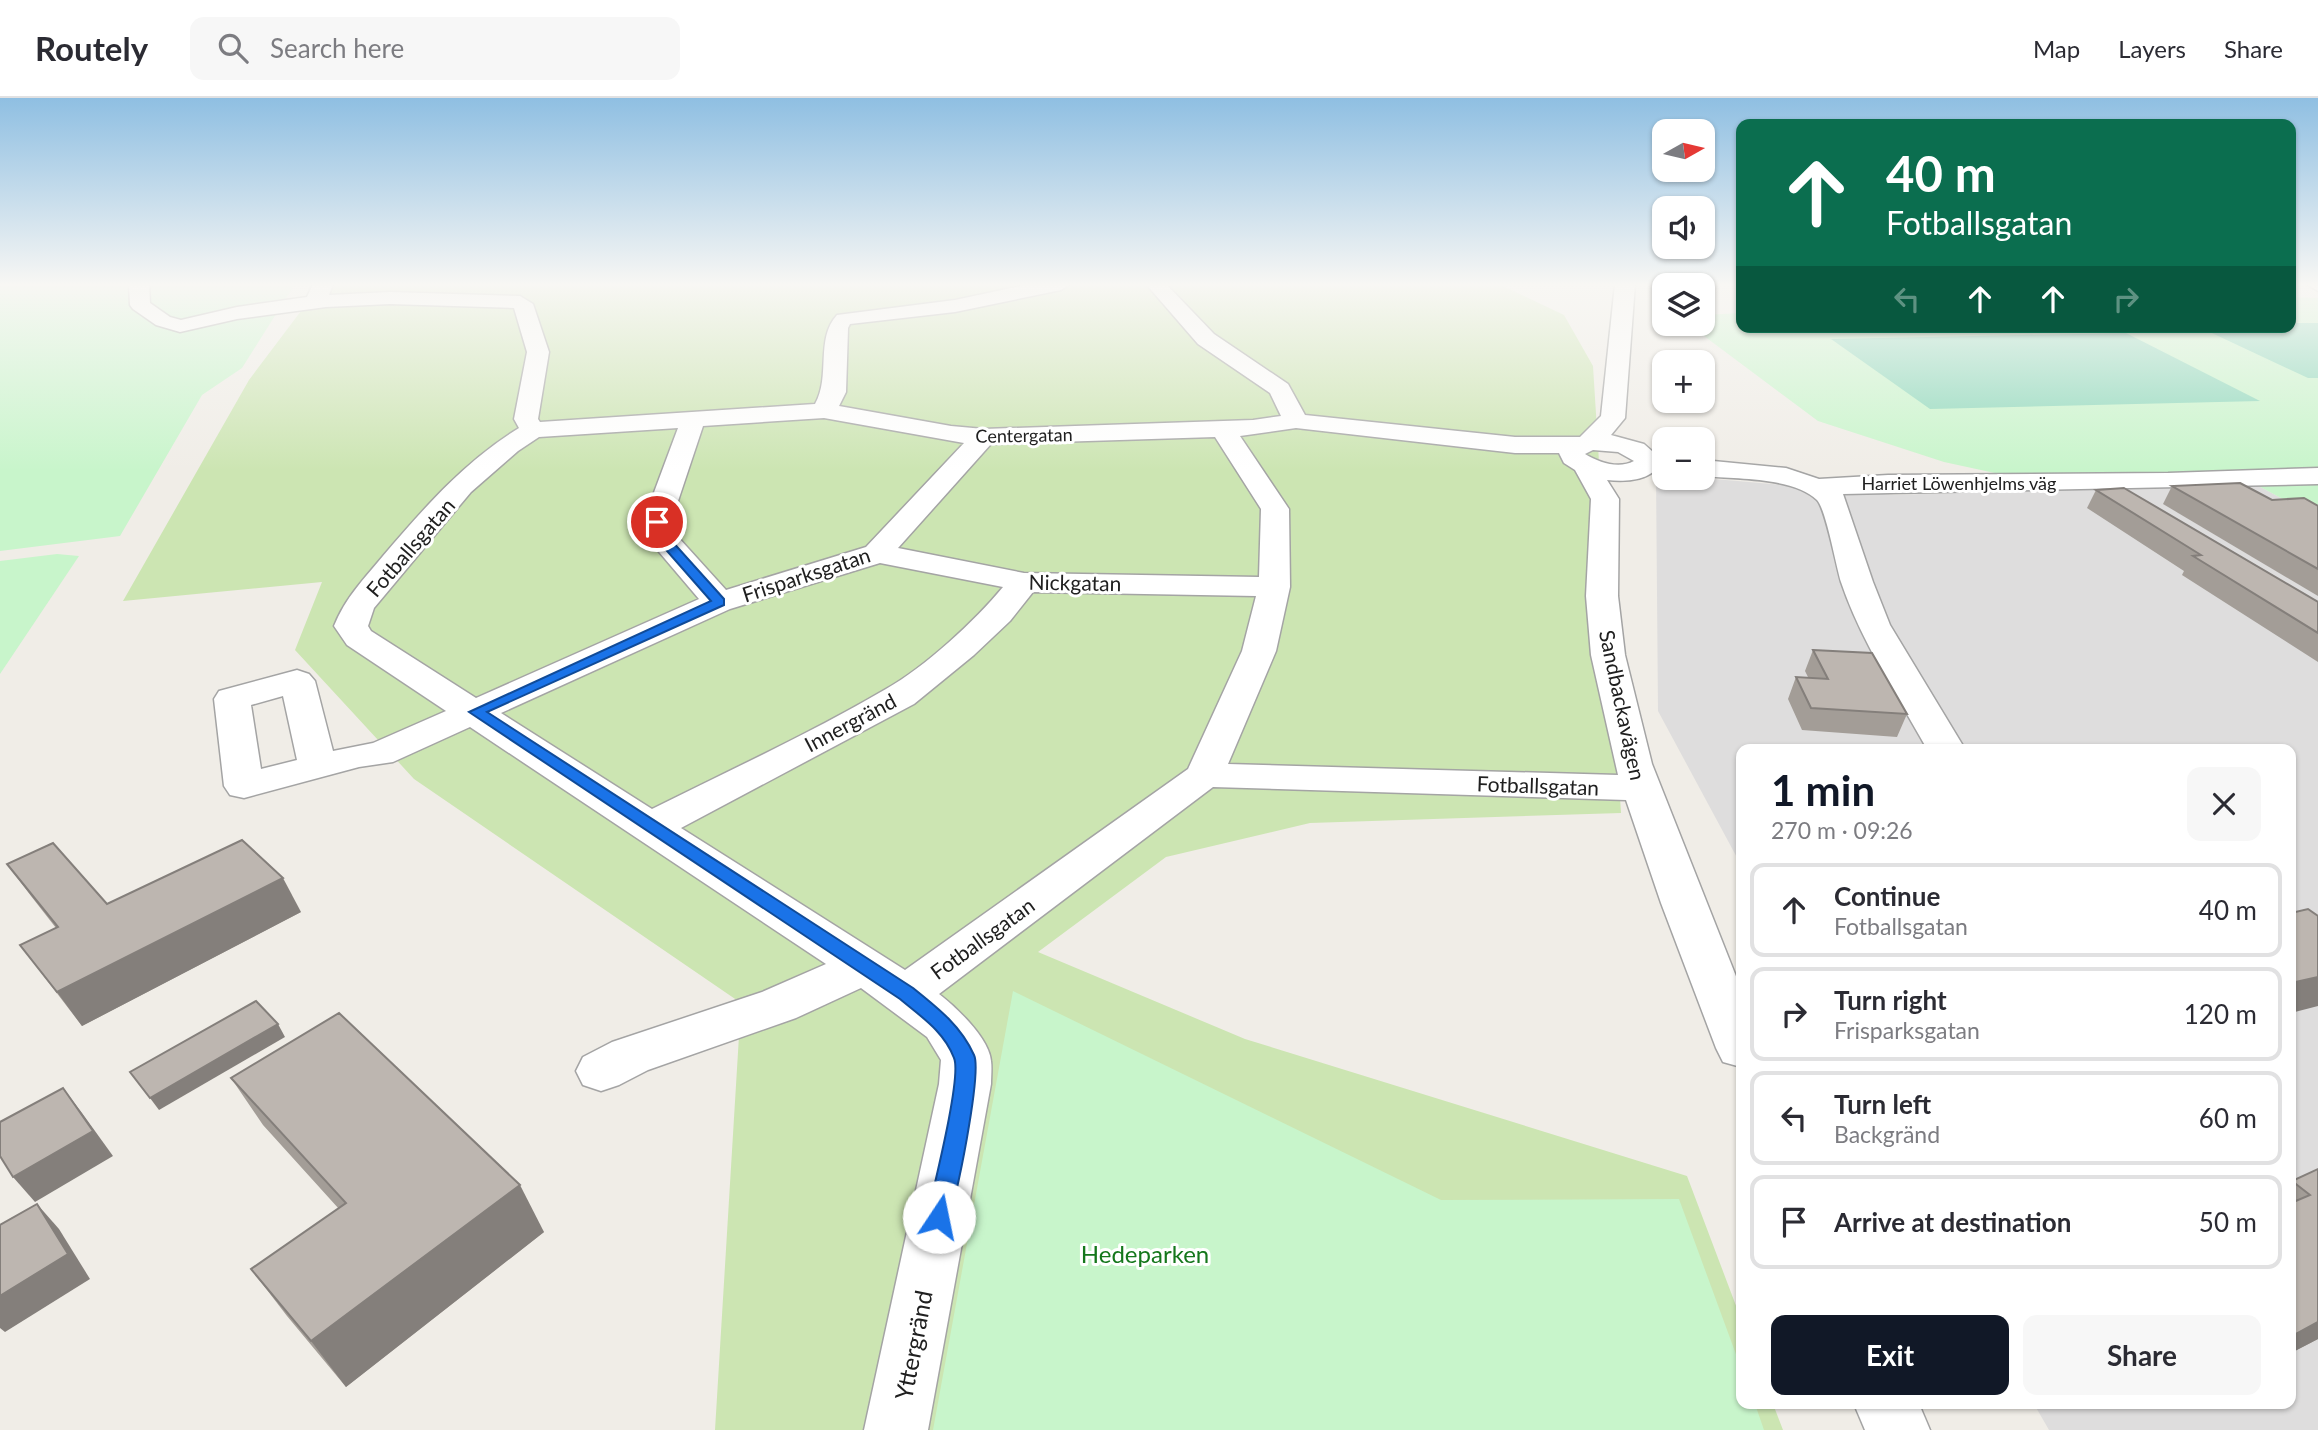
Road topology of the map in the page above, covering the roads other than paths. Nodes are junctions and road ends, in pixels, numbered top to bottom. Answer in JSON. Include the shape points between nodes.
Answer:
{"nodes":[{"id":1,"x":536,"y":346,"type":"edge"},
{"id":2,"x":836,"y":346,"type":"edge"},
{"id":3,"x":1217,"y":346,"type":"edge"},
{"id":4,"x":1619,"y":346,"type":"edge"},
{"id":5,"x":824,"y":411,"type":"junction"},
{"id":6,"x":1613,"y":418,"type":"junction"},
{"id":7,"x":693,"y":420,"type":"junction"},
{"id":8,"x":1296,"y":421,"type":"junction"},
{"id":9,"x":1223,"y":429,"type":"junction"},
{"id":10,"x":533,"y":430,"type":"junction"},
{"id":11,"x":984,"y":437,"type":"junction"},
{"id":12,"x":1583,"y":454,"type":"junction"},
{"id":13,"x":1647,"y":461,"type":"edge"},
{"id":14,"x":1715,"y":468,"type":"edge"},
{"id":15,"x":2315,"y":477,"type":"edge"},
{"id":16,"x":2100,"y":482,"type":"junction"},
{"id":17,"x":1817,"y":486,"type":"junction"},
{"id":18,"x":1605,"y":499,"type":"junction"},
{"id":19,"x":2147,"y":511,"type":"edge"},
{"id":20,"x":877,"y":553,"type":"junction"},
{"id":21,"x":1024,"y":582,"type":"junction"},
{"id":22,"x":1275,"y":587,"type":"junction"},
{"id":23,"x":719,"y":602,"type":"junction"},
{"id":24,"x":476,"y":712,"type":"junction"},
{"id":25,"x":1943,"y":744,"type":"edge"},
{"id":26,"x":318,"y":766,"type":"dead end"},
{"id":27,"x":1204,"y":775,"type":"junction"},
{"id":28,"x":1642,"y":788,"type":"junction"},
{"id":29,"x":650,"y":827,"type":"junction"},
{"id":30,"x":886,"y":980,"type":"junction"},
{"id":31,"x":1736,"y":1036,"type":"edge"},
{"id":32,"x":601,"y":1071,"type":"dead end"},
{"id":33,"x":1888,"y":1409,"type":"edge"},
{"id":34,"x":896,"y":1430,"type":"edge"},
{"id":35,"x":1898,"y":1430,"type":"edge"}],
"edges":[{"from":1,"to":10,"type":"street","via":[[526,419]]},
{"from":2,"to":5,"type":"street","via":[[834,392]]},
{"from":3,"to":8,"type":"street","via":[[1280,389]]},
{"from":4,"to":6,"type":"street"},
{"from":5,"to":7,"type":"street","name":"Centergatan"},
{"from":5,"to":11,"type":"street","name":"Centergatan"},
{"from":6,"to":12,"type":"street"},
{"from":6,"to":13,"type":"street"},
{"from":7,"to":10,"type":"street","name":"Centergatan"},
{"from":7,"to":23,"type":"street","via":[[657,522],[664,540]]},
{"from":8,"to":9,"type":"street","name":"Centergatan"},
{"from":8,"to":12,"type":"street","name":"Centergatan"},
{"from":9,"to":11,"type":"street","name":"Centergatan"},
{"from":9,"to":22,"type":"street","via":[[1275,509]]},
{"from":10,"to":24,"type":"street","name":"Fotballsgatan","via":[[512,442],[442,506],[358,606],[351,626],[359,638]]},
{"from":11,"to":20,"type":"street","name":"Frisparksgatan"},
{"from":12,"to":13,"type":"street","name":"Centergatan","via":[[1611,443]]},
{"from":12,"to":18,"type":"street"},
{"from":13,"to":18,"type":"street"},
{"from":14,"to":17,"type":"street","name":"Harriet Löwenhjelms väg","via":[[1786,476]]},
{"from":15,"to":16,"type":"street","name":"Harriet Löwenhjelms väg"},
{"from":16,"to":17,"type":"street","name":"Harriet Löwenhjelms väg"},
{"from":16,"to":19,"type":"street"},
{"from":17,"to":25,"type":"street","via":[[1832,498],[1874,625]]},
{"from":18,"to":28,"type":"street","name":"Sandbackavägen","via":[[1602,596],[1608,654]]},
{"from":20,"to":21,"type":"street","name":"Nickgatan"},
{"from":20,"to":23,"type":"street","name":"Frisparksgatan"},
{"from":21,"to":22,"type":"street","name":"Nickgatan"},
{"from":21,"to":29,"type":"street","name":"Innergränd","via":[[962,648],[901,696]]},
{"from":22,"to":27,"type":"street","via":[[1259,652]]},
{"from":23,"to":24,"type":"street","name":"Frisparksgatan"},
{"from":24,"to":26,"type":"street","name":"Frisparksgatan","via":[[380,754]]},
{"from":24,"to":29,"type":"street","name":"Fotballsgatan"},
{"from":27,"to":28,"type":"street","name":"Fotballsgatan"},
{"from":27,"to":30,"type":"street","name":"Fotballsgatan"},
{"from":28,"to":31,"type":"street","name":"Sandbackavägen"},
{"from":29,"to":30,"type":"street","name":"Fotballsgatan"},
{"from":30,"to":32,"type":"street","via":[[779,1005],[630,1056]]},
{"from":30,"to":34,"type":"street","name":"Yttergränd","via":[[944,1024],[965,1058],[965,1084]]},
{"from":33,"to":35,"type":"street"}]}
